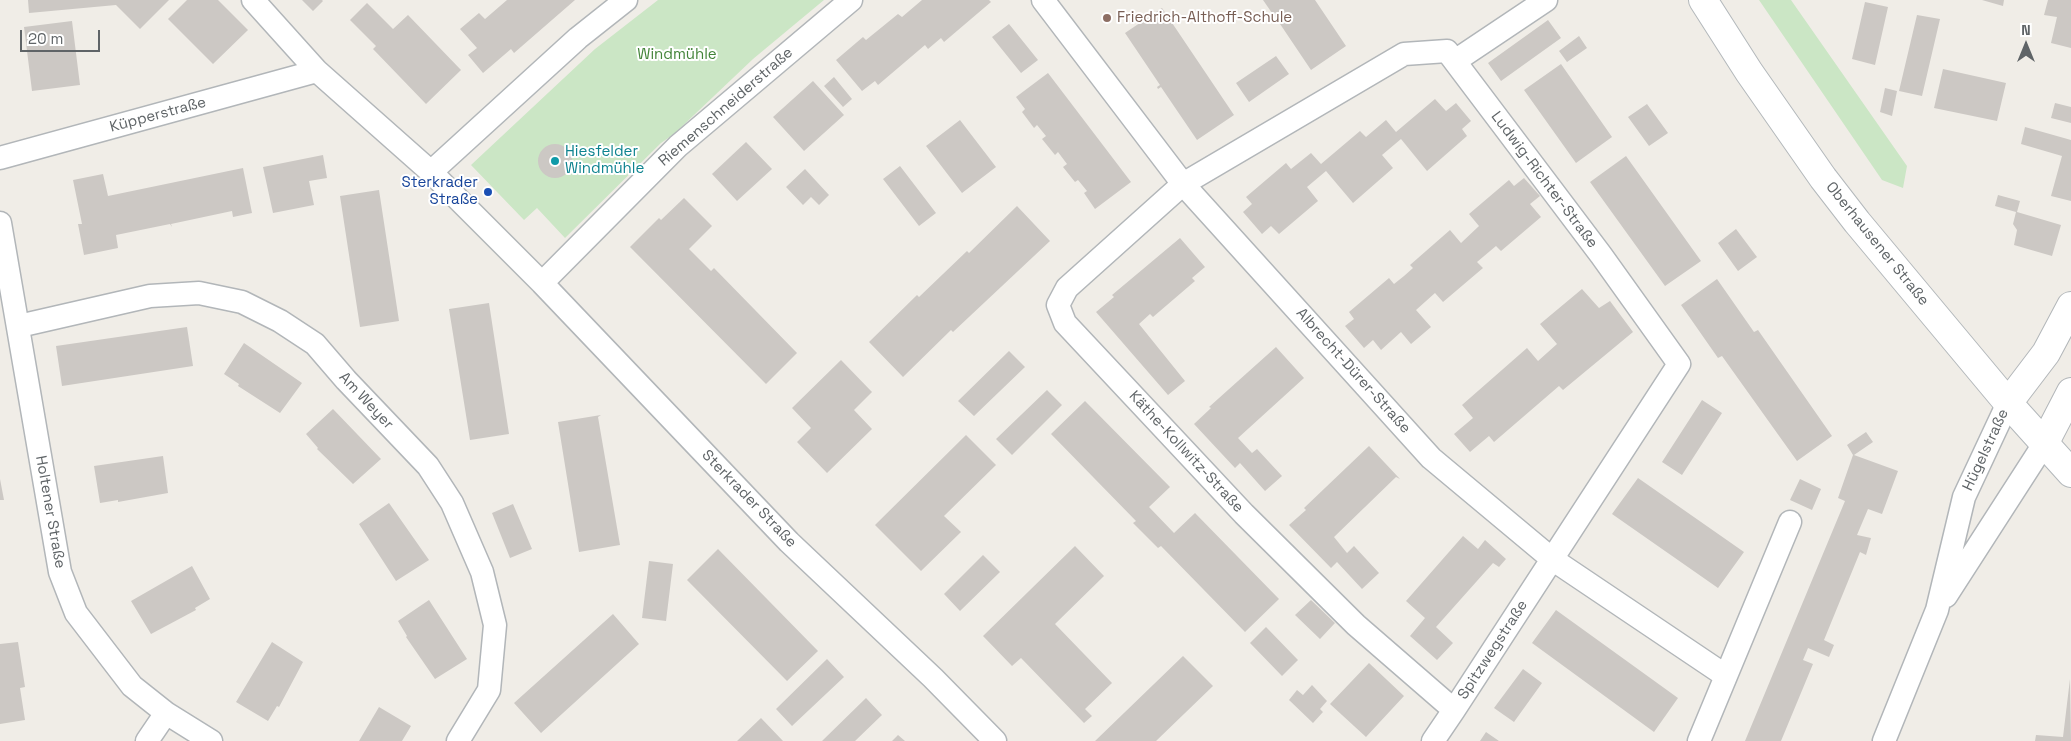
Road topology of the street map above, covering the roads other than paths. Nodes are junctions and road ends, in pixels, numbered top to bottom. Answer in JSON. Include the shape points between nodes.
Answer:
{"nodes":[{"id":1,"x":253,"y":0,"type":"edge"},
{"id":2,"x":626,"y":0,"type":"edge"},
{"id":3,"x":851,"y":0,"type":"edge"},
{"id":4,"x":1043,"y":0,"type":"edge"},
{"id":5,"x":1546,"y":0,"type":"edge"},
{"id":6,"x":1703,"y":0,"type":"edge"},
{"id":7,"x":1455,"y":62,"type":"junction"},
{"id":8,"x":317,"y":71,"type":"junction"},
{"id":9,"x":0,"y":158,"type":"edge"},
{"id":10,"x":431,"y":172,"type":"junction"},
{"id":11,"x":1183,"y":184,"type":"junction"},
{"id":12,"x":0,"y":223,"type":"edge"},
{"id":13,"x":542,"y":283,"type":"junction"},
{"id":14,"x":2071,"y":306,"type":"edge"},
{"id":15,"x":19,"y":326,"type":"junction"},
{"id":16,"x":2071,"y":392,"type":"edge"},
{"id":17,"x":2008,"y":404,"type":"junction"},
{"id":18,"x":2044,"y":444,"type":"junction"},
{"id":19,"x":2071,"y":473,"type":"edge"},
{"id":20,"x":1790,"y":522,"type":"dead end"},
{"id":21,"x":1552,"y":558,"type":"junction"},
{"id":22,"x":1937,"y":610,"type":"junction"},
{"id":23,"x":1726,"y":676,"type":"junction"},
{"id":24,"x":1454,"y":710,"type":"junction"},
{"id":25,"x":166,"y":713,"type":"junction"},
{"id":26,"x":147,"y":741,"type":"edge"},
{"id":27,"x":211,"y":741,"type":"edge"},
{"id":28,"x":458,"y":741,"type":"edge"},
{"id":29,"x":995,"y":741,"type":"edge"},
{"id":30,"x":1432,"y":741,"type":"edge"},
{"id":31,"x":1699,"y":741,"type":"edge"},
{"id":32,"x":1884,"y":741,"type":"edge"}],
"edges":[{"from":1,"to":8,"type":"street","name":"Sterkrader Straße"},
{"from":2,"to":10,"type":"street","via":[[578,38]]},
{"from":3,"to":13,"type":"street","name":"Riemenschneiderstraße","via":[[678,146]]},
{"from":4,"to":11,"type":"street","name":"Albrecht-Dürer-Straße"},
{"from":5,"to":7,"type":"street"},
{"from":6,"to":17,"type":"main road","name":"Oberhausener Straße","via":[[1823,178]]},
{"from":7,"to":11,"type":"street","name":"Ludwig-Richter-Straße","via":[[1447,51],[1404,54]]},
{"from":7,"to":21,"type":"street","name":"Ludwig-Richter-Straße","via":[[1679,364]]},
{"from":8,"to":9,"type":"street","name":"Küpperstraße"},
{"from":8,"to":10,"type":"street","name":"Sterkrader Straße"},
{"from":10,"to":13,"type":"street","name":"Sterkrader Straße"},
{"from":11,"to":21,"type":"street","name":"Albrecht-Dürer-Straße","via":[[1431,458]]},
{"from":11,"to":24,"type":"street","name":"Käthe-Kollwitz-Straße","via":[[1067,288],[1058,305],[1065,323],[1244,514],[1356,625]]},
{"from":12,"to":15,"type":"street","name":"Holtener Straße"},
{"from":13,"to":29,"type":"street","name":"Sterkrader Straße","via":[[789,542]]},
{"from":14,"to":17,"type":"main road","name":"Hügelstraße","via":[[2046,353]]},
{"from":15,"to":25,"type":"street","name":"Holtener Straße","via":[[60,572],[76,613],[132,686]]},
{"from":15,"to":28,"type":"street","name":"Am Weyer","via":[[150,296],[199,294],[242,302],[315,344],[428,466],[452,503],[482,572],[495,625],[489,690]]},
{"from":16,"to":18,"type":"main road","name":"Hügelstraße"},
{"from":17,"to":18,"type":"main road","name":"Oberhausener Straße"},
{"from":17,"to":22,"type":"street","name":"Hügelstraße","via":[[1964,497]]},
{"from":18,"to":19,"type":"main road","name":"Oberhausener Straße"},
{"from":18,"to":22,"type":"street","name":"Hügelstraße"},
{"from":20,"to":23,"type":"street"},
{"from":21,"to":23,"type":"street","name":"Albrecht-Dürer-Straße"},
{"from":21,"to":24,"type":"street","name":"Spitzwegstraße"},
{"from":22,"to":32,"type":"street","name":"Hügelstraße"},
{"from":23,"to":31,"type":"street"},
{"from":24,"to":30,"type":"street","name":"Spitzwegstraße"},
{"from":25,"to":26,"type":"street"},
{"from":25,"to":27,"type":"street","name":"Holtener Straße"}]}
